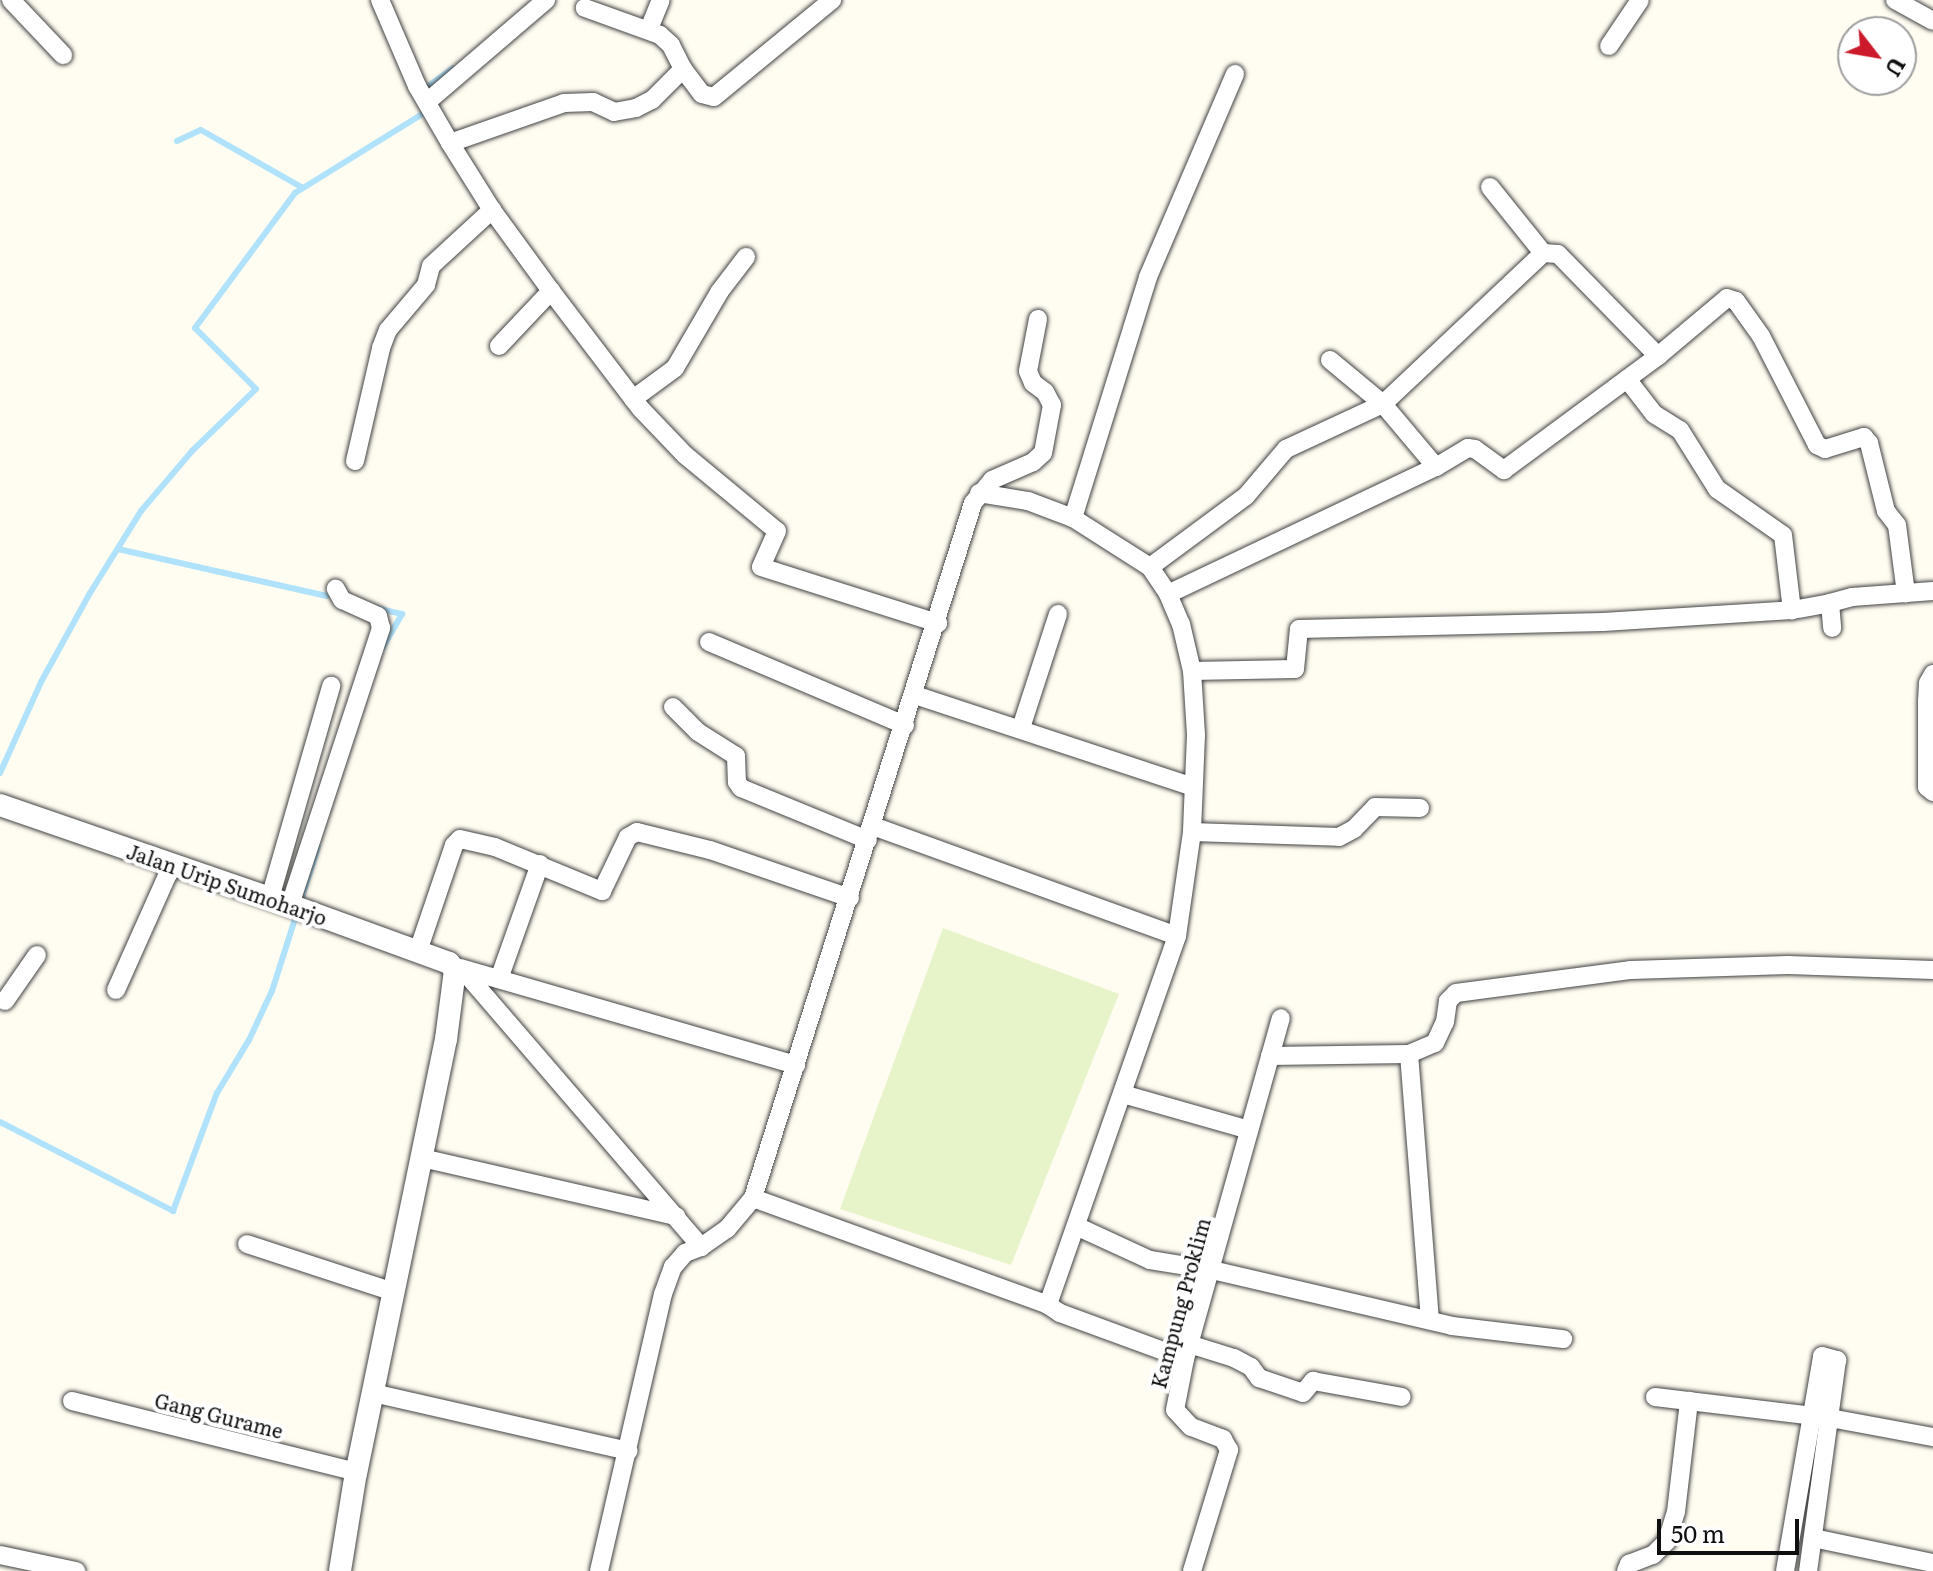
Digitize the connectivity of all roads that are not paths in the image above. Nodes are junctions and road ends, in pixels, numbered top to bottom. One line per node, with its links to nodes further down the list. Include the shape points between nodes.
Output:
1 (11, 0): 12 (street)
2 (380, 0): 15 (street)
3 (546, 0): 15 (street)
4 (661, 0): 10 (street)
5 (832, 0): 13 (street, via 714,97 702,94)
6 (1640, 0): 11 (street)
7 (1895, 0): 9 (street)
8 (585, 8): 10 (street)
9 (1933, 21)
10 (649, 29): 13 (street, via 671,45)
11 (1609, 46)
12 (63, 55)
13 (683, 69): 16 (street, via 652,100 636,108 614,112 593,102 564,103)
14 (1235, 74): 32 (street, via 1148,277)
15 (423, 96): 16 (street)
16 (450, 143): 18 (street)
17 (1490, 187): 19 (street)
18 (492, 210): 21 (street); 29 (street, via 431,266 426,285 388,330)
19 (1543, 253): 24 (street, via 1558,254); 28 (street)
20 (746, 257): 27 (street, via 675,368)
21 (551, 291): 23 (street); 27 (street)
22 (1038, 319): 31 (street, via 1028,371 1052,405 1043,453 992,480)
23 (499, 346)
24 (1658, 356): 26 (street); 36 (street, via 1720,302 1736,301 1761,336 1817,445 1825,449 1864,437 1869,443 1886,511 1897,525)
25 (1330, 360): 28 (street)
26 (1627, 379): 30 (street, via 1504,470 1470,448); 39 (street, via 1654,414 1680,430 1717,489 1783,535)
27 (633, 399): 41 (street, via 685,455 775,529 761,564 764,569)
28 (1383, 404): 30 (street); 33 (street, via 1286,449 1246,496)
29 (355, 461)
30 (1436, 467): 37 (street)
31 (979, 493): 32 (street, via 1028,501); 41 (street)
32 (1073, 518): 33 (street)
33 (1150, 567): 37 (street)
34 (336, 589): 60 (street, via 342,600 378,616 381,628)
35 (1933, 591): 36 (street)
36 (1906, 593): 38 (street)
37 (1168, 594): 44 (street)
38 (1830, 603): 39 (street); 42 (street)
39 (1792, 610): 44 (street, via 1603,622 1299,629 1291,671)
40 (1058, 614): 50 (street)
41 (938, 623): 47 (street)
42 (1832, 628)
43 (709, 642): 49 (street)
44 (1192, 671): 51 (street)
45 (1933, 674): 52 (street, via 1927,701 1927,787)
46 (331, 686): 60 (street)
47 (915, 695): 49 (street); 50 (street)
48 (673, 707): 56 (street, via 698,732 736,756 741,788)
49 (905, 725): 56 (street)
50 (1021, 728): 51 (street)
51 (1193, 787): 55 (street)
52 (1933, 792)
53 (2, 806): 58 (street, Jalan Urip Sumoharjo)
54 (1420, 808): 55 (street, via 1375,807 1339,837)
55 (1192, 832): 61 (street)
56 (870, 833): 59 (street); 61 (street)
57 (540, 864): 59 (street, via 604,891 628,837 637,832 710,850); 62 (street, via 483,843 457,841); 66 (street)
58 (172, 865): 60 (street, Jalan Urip Sumoharjo); 67 (street)
59 (850, 898): 72 (street)
60 (291, 906): 62 (street, Jalan Urip Sumoharjo)
61 (1177, 936): 73 (street)
62 (418, 951): 64 (street, Jalan Urip Sumoharjo)
63 (37, 955): 68 (street)
64 (458, 968): 66 (street); 75 (street); 77 (street)
65 (1933, 970): 70 (street, via 1788,965 1631,970 1456,993 1448,1001 1435,1043)
66 (499, 979): 72 (street)
67 (116, 990)
68 (2, 1004)
69 (1281, 1018): 71 (street, Kampung Proklim)
70 (1409, 1054): 71 (street); 84 (street)
71 (1270, 1056): 74 (street, Kampung Proklim)
72 (796, 1065): 76 (street)
73 (1123, 1094): 74 (street); 78 (street)
74 (1249, 1130): 81 (street, Kampung Proklim)
75 (422, 1158): 77 (street); 82 (street)
76 (753, 1198): 80 (street, via 727,1229); 83 (street)
77 (676, 1216): 80 (street)
78 (1076, 1226): 81 (street, via 1150,1260); 83 (street)
79 (247, 1244): 82 (street)
80 (701, 1247): 94 (street, via 685,1253 673,1267 663,1294)
81 (1212, 1270): 84 (street); 86 (street, Kampung Proklim)
82 (394, 1292): 87 (street)
83 (1048, 1305): 86 (street)
84 (1430, 1319): 85 (street)
85 (1563, 1339)
86 (1187, 1351): 88 (street, via 1234,1358 1259,1378 1303,1393 1313,1381); 102 (street, Kampung Proklim, via 1175,1410 1191,1427 1223,1439 1229,1450)
87 (373, 1393): 94 (street); 95 (street)
88 (1402, 1397)
89 (1655, 1397): 91 (street)
90 (72, 1401): 95 (street, Gang Gurame)
91 (1689, 1401): 92 (street); 103 (street, via 1676,1512 1667,1541)
92 (1820, 1417): 93 (street); 96 (street); 104 (street)
93 (1933, 1437)
94 (628, 1451): 101 (street)
95 (356, 1472): 100 (street)
96 (1813, 1538): 98 (street); 105 (street)
97 (0, 1555): 99 (street)
98 (1933, 1563)
99 (76, 1571)
100 (340, 1571)
101 (599, 1571)
102 (1192, 1571)
103 (1626, 1571)
104 (1785, 1571)
105 (1808, 1571)

